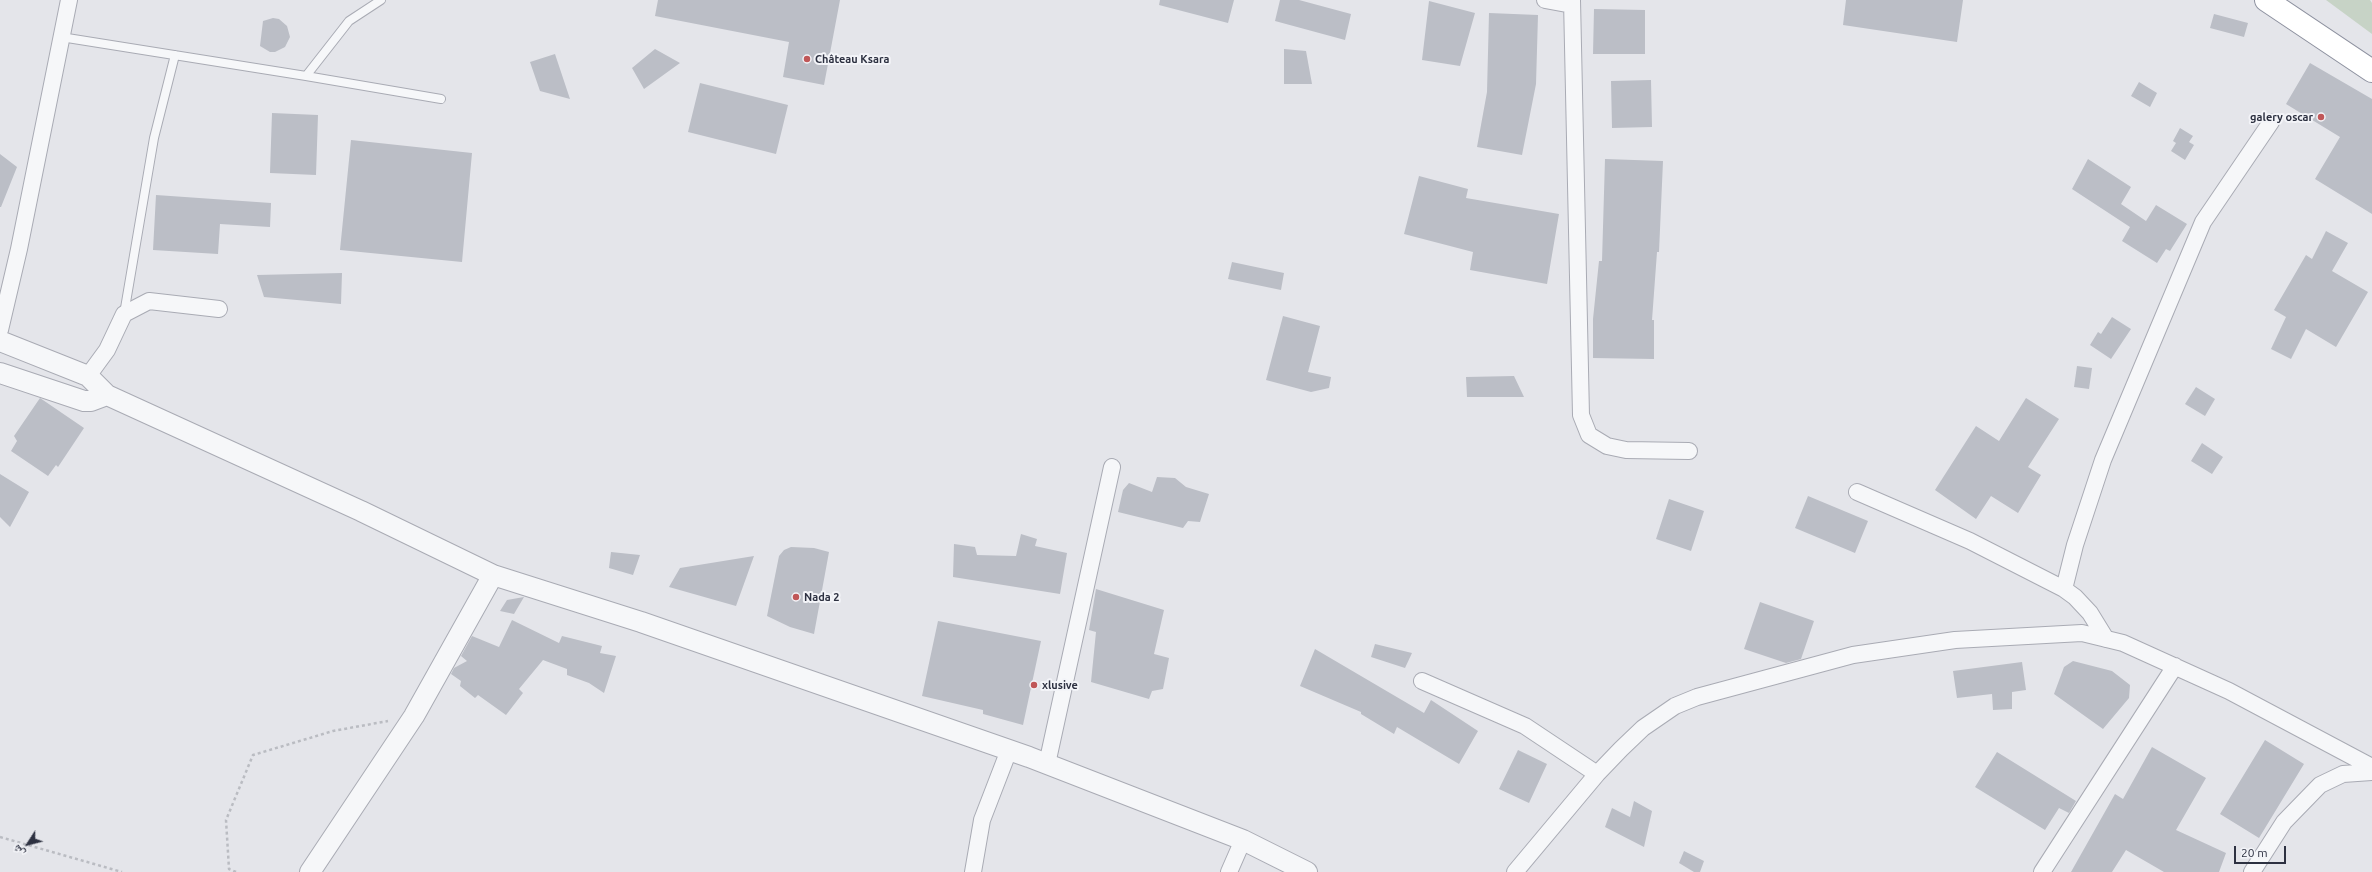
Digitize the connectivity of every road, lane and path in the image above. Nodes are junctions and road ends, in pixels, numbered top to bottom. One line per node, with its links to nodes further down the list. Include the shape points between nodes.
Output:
1 (68, 0): 6 (street)
2 (381, 0): 9 (lane, via 349,21)
3 (1545, 0): 5 (street)
4 (2266, 0): 8 (highway)
5 (1572, 3): 19 (street, via 1581,415 1589,435 1607,446 1626,450)
6 (61, 37): 7 (lane); 14 (street, via 19,249)
7 (175, 55): 9 (lane); 13 (lane, via 154,138)
8 (2372, 71)
9 (306, 76): 10 (lane)
10 (442, 99)
11 (2270, 122): 23 (street, via 2203,222 2103,460 2075,545)
12 (219, 309): 13 (street, via 149,301)
13 (124, 314): 17 (street, via 107,350)
14 (0, 330)
15 (0, 341): 17 (street)
16 (0, 373): 18 (street, via 84,401)
17 (88, 376): 18 (street)
18 (107, 395): 22 (street, via 361,510)
19 (1688, 451)
20 (1112, 467): 29 (street)
21 (1857, 492): 23 (street, via 1970,541)
22 (493, 575): 27 (street); 28 (street, via 641,622)
23 (2064, 589): 24 (street, via 2075,596 2090,613)
24 (2106, 639): 25 (street, via 2123,643); 32 (street, via 2082,633 1955,640 1853,655 1697,697 1675,706 1643,728)
25 (2175, 666): 30 (street, via 2229,691); 42 (street)
26 (1422, 681): 32 (street, via 1525,726)
27 (414, 716): 36 (path, via 333,731 253,755 226,820 229,869); 37 (street)
28 (1010, 750): 29 (street); 38 (street, via 982,820)
29 (1047, 764): 34 (street)
30 (2372, 767)
31 (2372, 772): 43 (street, via 2343,774 2320,785 2284,822)
32 (1597, 774): 41 (street)
33 (0, 837): 35 (path)
34 (1243, 840): 39 (street); 40 (street)
35 (122, 872)
36 (236, 872)
37 (310, 872)
38 (973, 872)
39 (1229, 872)
40 (1308, 872)
41 (1515, 872)
42 (2042, 872)
43 (2252, 872)

